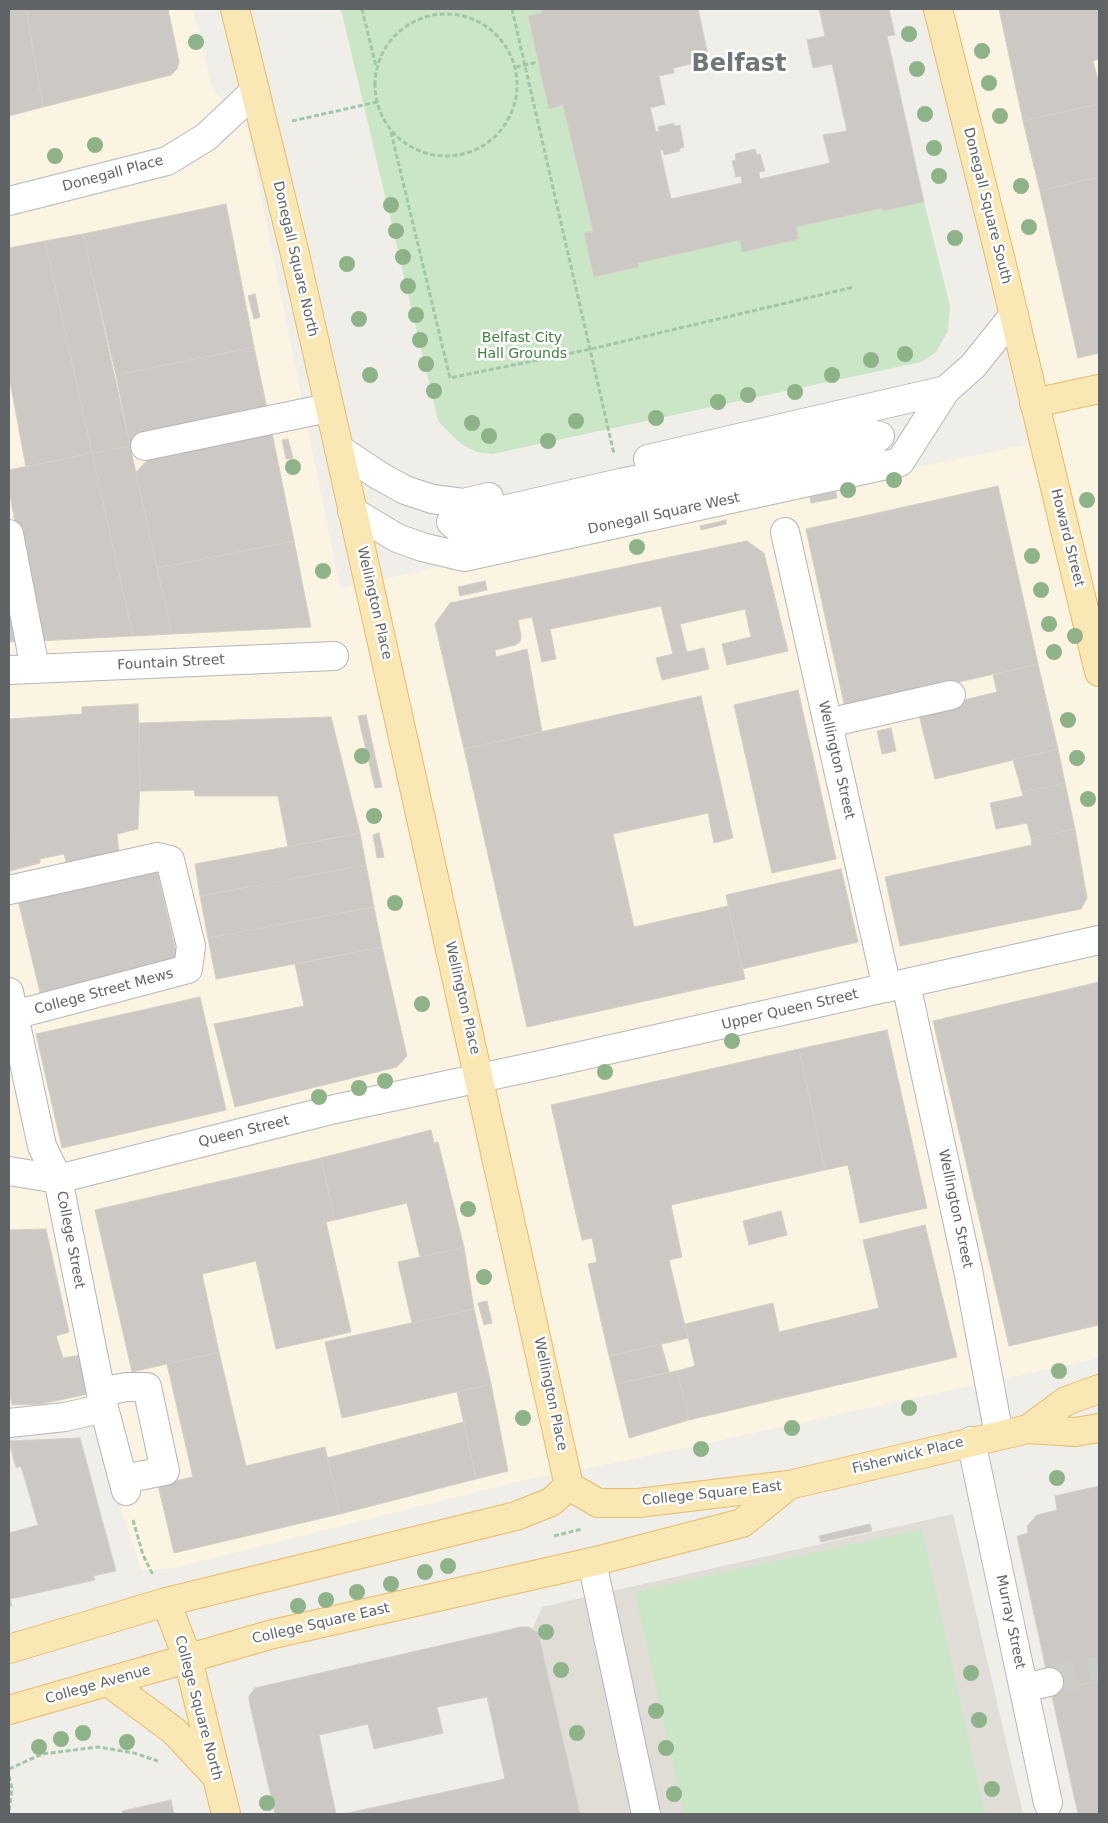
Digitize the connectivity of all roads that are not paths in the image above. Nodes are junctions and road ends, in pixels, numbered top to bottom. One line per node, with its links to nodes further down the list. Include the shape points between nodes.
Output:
1 (235, 9): 3 (main road, Donegall Square North)
2 (938, 9): 5 (main road, Donegall Square South)
3 (255, 91): 4 (street, Donegall Place, via 206,137 167,161); 9 (main road, Donegall Square North)
4 (9, 201)
5 (1014, 315): 7 (street, Donegall Square West, via 973,366); 8 (main road, Donegall Square South)
6 (1099, 389): 8 (main road)
7 (946, 390): 12 (street, Donegall Square West, via 463,503 432,499 405,490); 13 (street, Donegall Square West, via 900,462 464,557 397,538)
8 (1034, 403): 19 (main road, Howard Street)
9 (328, 408): 11 (street); 12 (main road, Donegall Square North)
10 (880, 436): 10 (street, via 867,433 620,483 451,522 465,535 775,469 868,446)
11 (145, 446)
12 (339, 449): 13 (main road, Donegall Square North)
13 (352, 511): 26 (main road, Wellington Place)
14 (785, 532): 21 (street, Wellington Street)
15 (9, 534): 17 (street)
16 (334, 656): 17 (street, Fountain Street)
17 (35, 669): 18 (street, Fountain Street)
18 (9, 670)
19 (1099, 672)
20 (951, 695): 21 (street)
21 (828, 723): 24 (street, Wellington Street)
22 (9, 890): 25 (street, College Street Mews, via 158,857 170,860 192,946 188,969)
23 (1099, 940): 24 (street, Upper Queen Street)
24 (897, 986): 26 (street, Upper Queen Street); 34 (street, Wellington Street, via 968,1270)
25 (11, 1004): 28 (street, College Street, via 42,1146)
26 (477, 1079): 28 (street, Queen Street, via 336,1109); 37 (main road, Wellington Place)
27 (9, 1171): 28 (street, Queen Street)
28 (58, 1179): 30 (street, College Street)
29 (1099, 1389): 33 (main road, Fisherwick Place, via 1066,1400)
30 (103, 1400): 30 (street, College Street, via 126,1387 147,1387 165,1471 124,1485); 31 (street, via 65,1417)
31 (9, 1423)
32 (1099, 1428): 33 (main road, Fisherwick Place, via 1075,1432)
33 (1028, 1429): 34 (main road, Fisherwick Place)
34 (999, 1435): 35 (main road, Fisherwick Place)
35 (971, 1441): 36 (main road, Fisherwick Place); 45 (street, Murray Street, via 1036,1685)
36 (789, 1485): 37 (main road, College Square East, via 638,1503 598,1504); 38 (main road, College Square East, via 742,1523)
37 (569, 1486): 39 (main road, via 550,1502 516,1516)
38 (592, 1562): 41 (main road, College Square East, via 295,1628); 47 (street)
39 (173, 1601): 40 (main road); 41 (main road, College Square North)
40 (9, 1649)
41 (188, 1659): 42 (main road, College Avenue); 44 (main road, College Square North)
42 (108, 1682): 43 (main road, College Avenue); 44 (main road, via 174,1731)
43 (9, 1710)
44 (218, 1779): 46 (main road, College Square North)
45 (1048, 1803)
46 (226, 1814)
47 (646, 1814)

